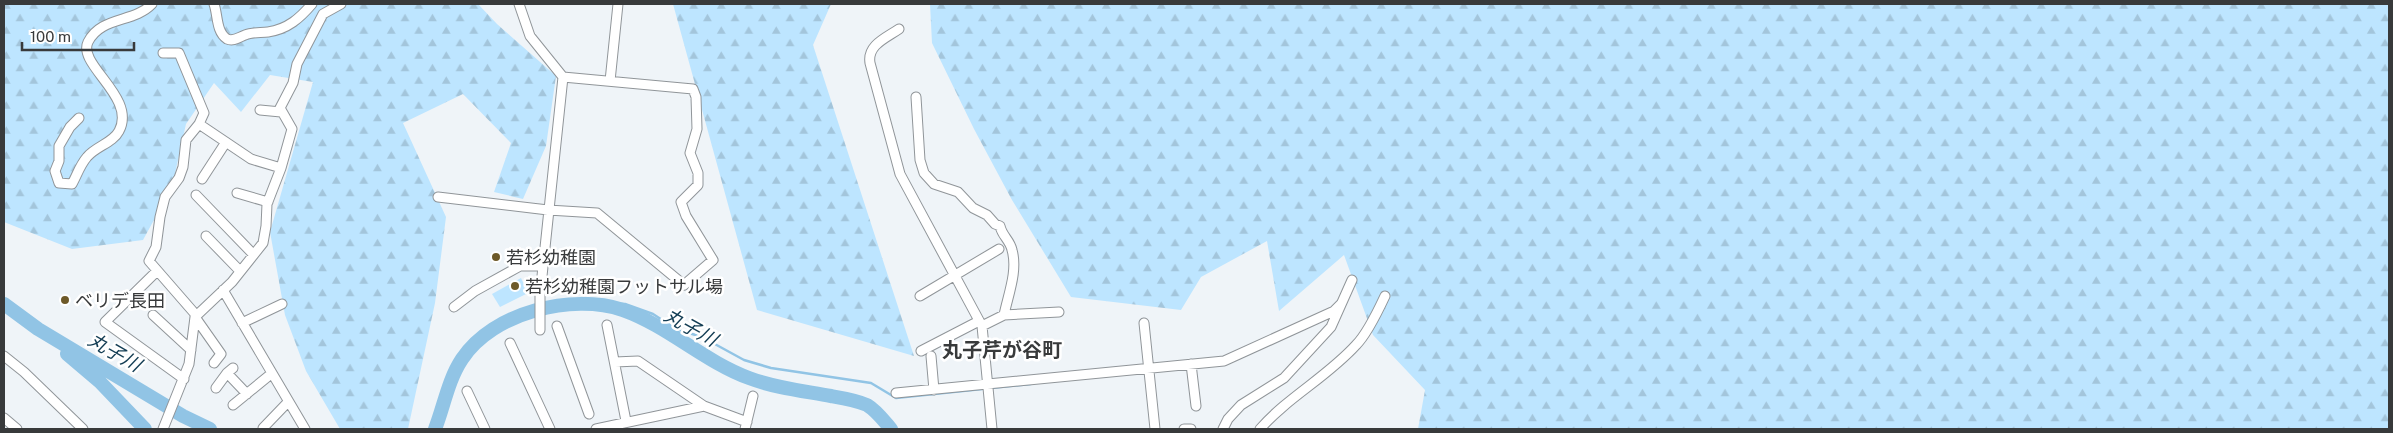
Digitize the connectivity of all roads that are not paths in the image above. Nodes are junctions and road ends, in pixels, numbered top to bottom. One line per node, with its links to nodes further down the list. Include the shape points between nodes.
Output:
1 (152, 4): 14 (street, via 132,17 103,26 88,42 90,59 110,86 123,116 119,130 112,139 86,157 72,184 58,183 55,171 59,146)
2 (214, 4): 3 (street, via 219,28 233,40 287,26 300,18)
3 (312, 4)
4 (341, 4): 13 (street, via 330,9 320,21 297,64)
5 (520, 4): 9 (street, via 530,36)
6 (618, 4): 10 (street)
7 (899, 29): 30 (street, via 872,48 870,63 900,174)
8 (163, 54): 15 (street, via 179,53 204,113)
9 (563, 77): 10 (street); 23 (street)
10 (610, 81): 23 (street, via 688,88 695,92 697,129 690,152 698,184 681,202 713,260 684,285 597,214)
11 (916, 97): 40 (street, via 920,160 924,173 934,184 958,192 973,208 988,215 1000,226 1004,238 1010,243 1014,267)
12 (260, 110): 13 (street)
13 (281, 112): 17 (street, via 292,129)
14 (79, 118)
15 (198, 124): 16 (street); 28 (street, via 186,140 183,167 162,207 156,247 149,261)
16 (226, 142): 17 (street, via 252,159); 18 (street)
17 (281, 168): 22 (street)
18 (202, 179)
19 (237, 194): 22 (street)
20 (196, 195): 26 (street)
21 (438, 197): 23 (street)
22 (268, 202): 26 (street, via 262,243)
23 (548, 210): 27 (street)
24 (206, 236): 29 (street)
25 (1000, 249): 30 (street)
26 (253, 254): 29 (street)
27 (543, 266): 37 (street, via 520,266); 47 (street)
28 (157, 271): 41 (street); 58 (street, via 105,322)
29 (240, 271): 32 (street)
30 (956, 275): 33 (street); 44 (street)
31 (1352, 280): 36 (street)
32 (223, 290): 41 (street); 42 (street)
33 (920, 296)
34 (1386, 296): 85 (street, via 1357,344)
35 (282, 304): 42 (street)
36 (1341, 304): 55 (street, via 1334,311 1224,361); 84 (street, via 1331,327 1284,378 1241,405)
37 (454, 307)
38 (1059, 312): 40 (street)
39 (153, 315): 49 (street)
40 (1004, 315): 44 (street)
41 (195, 316): 49 (street); 54 (street, via 221,354)
42 (242, 323): 57 (street)
43 (1144, 323): 56 (street)
44 (981, 324): 50 (street); 59 (street)
45 (607, 325): 53 (street)
46 (557, 326): 70 (street)
47 (540, 328)
48 (510, 343): 80 (street)
49 (192, 350): 58 (street)
50 (921, 352)
51 (4, 356): 77 (street)
52 (931, 356): 61 (street)
53 (615, 362): 68 (street, via 638,360); 72 (street)
54 (214, 363)
55 (1191, 364): 56 (street); 69 (street)
56 (1149, 369): 59 (street); 83 (street)
57 (271, 374): 64 (street); 66 (street)
58 (184, 379): 74 (street)
59 (987, 385): 61 (street); 82 (street)
60 (216, 388): 64 (street, via 230,370)
61 (934, 390): 63 (street)
62 (467, 391): 79 (street)
63 (896, 393)
64 (247, 394): 67 (street)
65 (753, 396): 73 (street)
66 (288, 402): 75 (street); 78 (street)
67 (233, 405)
68 (704, 406): 72 (street); 73 (street)
69 (1196, 406)
70 (589, 414)
71 (4, 419): 76 (street)
72 (626, 422): 81 (street)
73 (746, 425)
74 (164, 426)
75 (263, 428)
76 (17, 429)
77 (83, 429)
78 (305, 429)
79 (485, 429)
80 (550, 429)
81 (596, 429)
82 (992, 429)
83 (1155, 429)
84 (1223, 429)
85 (1260, 429)

